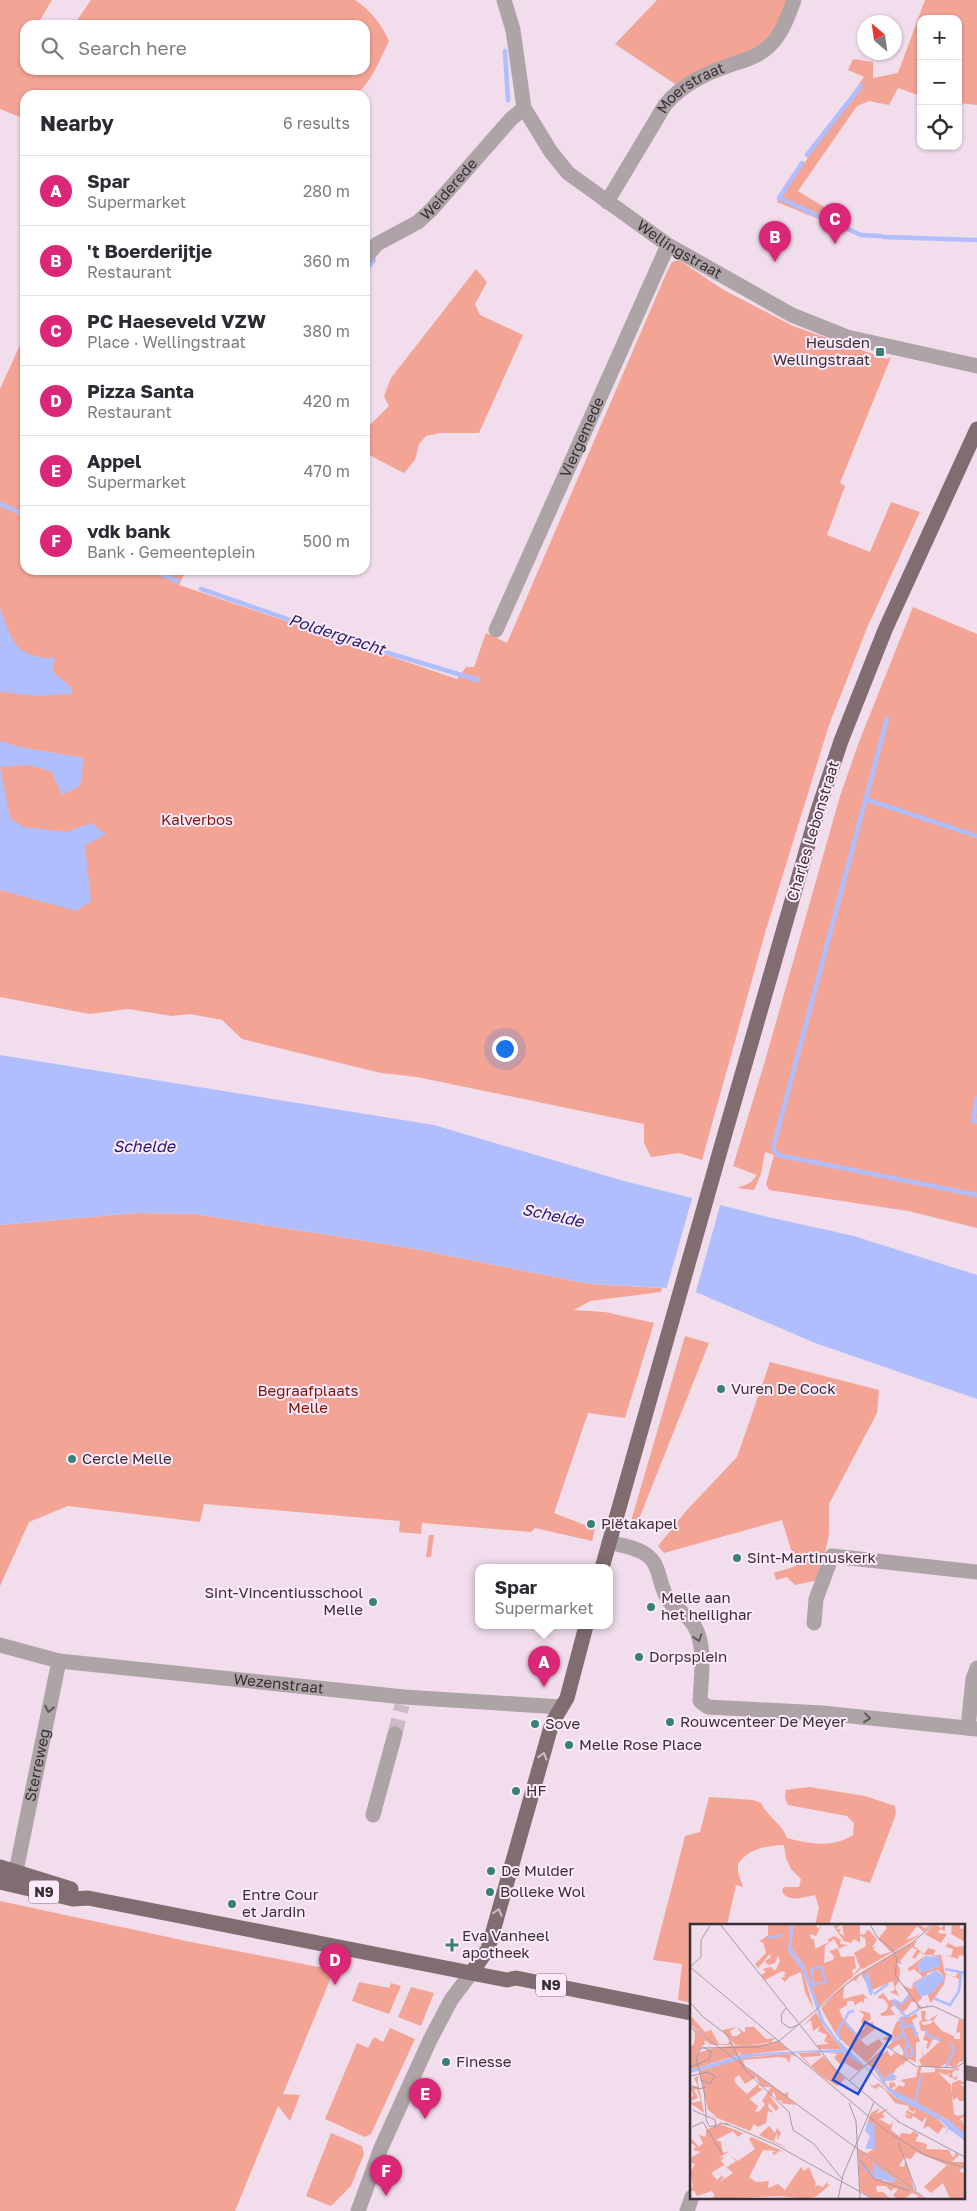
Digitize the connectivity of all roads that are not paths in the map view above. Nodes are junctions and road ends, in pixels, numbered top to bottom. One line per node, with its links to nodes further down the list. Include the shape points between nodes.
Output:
1 (504, 0): 3 (street, Wellingstraat, via 513,30)
2 (794, 0): 4 (street, Moerstraat, via 777,36 767,48 748,59 695,79 676,92)
3 (524, 108): 4 (street, Wellingstraat, via 568,173); 6 (street, Weiderede, via 431,210 418,222 377,244)
4 (607, 202): 5 (street, Wellingstraat)
5 (668, 244): 7 (street, Wellingstraat, via 761,299 847,337); 9 (street, Viergemede)
6 (370, 252)
7 (977, 366)
8 (977, 429): 10 (main road, Charles Lebonstraat, via 885,630 818,810)
9 (496, 630)
10 (609, 1542): 11 (main road); 19 (street, one-way to 19, via 651,1556 670,1602 691,1620 701,1640 700,1701 708,1707 822,1713)
11 (603, 1564)
12 (977, 1572): 13 (street, via 832,1556 816,1599)
13 (814, 1623)
14 (585, 1629): 18 (main road, via 567,1698)
15 (0, 1645): 16 (street, Wezenstraat)
16 (59, 1661): 18 (street, Wezenstraat, via 403,1701); 23 (street, Sterreweg, one-way to 23)
17 (977, 1668): 19 (street, via 973,1679)
18 (561, 1707): 26 (main road, one-way to 18, via 488,1949 552,1723)
19 (972, 1729)
20 (394, 1734): 21 (street)
21 (373, 1815)
22 (0, 1867): 23 (main road, N9)
23 (16, 1871): 25 (main road, N9, via 75,1890)
24 (0, 1882): 25 (main road, N9, via 73,1898)
25 (88, 1898): 26 (main road, N9)
26 (472, 1972): 27 (main road, N9); 31 (street, via 451,2000 430,2040)
27 (690, 2013)
28 (964, 2072): 29 (main road)
29 (977, 2074)
30 (692, 2198): 32 (street)
31 (358, 2211)
32 (687, 2211)

